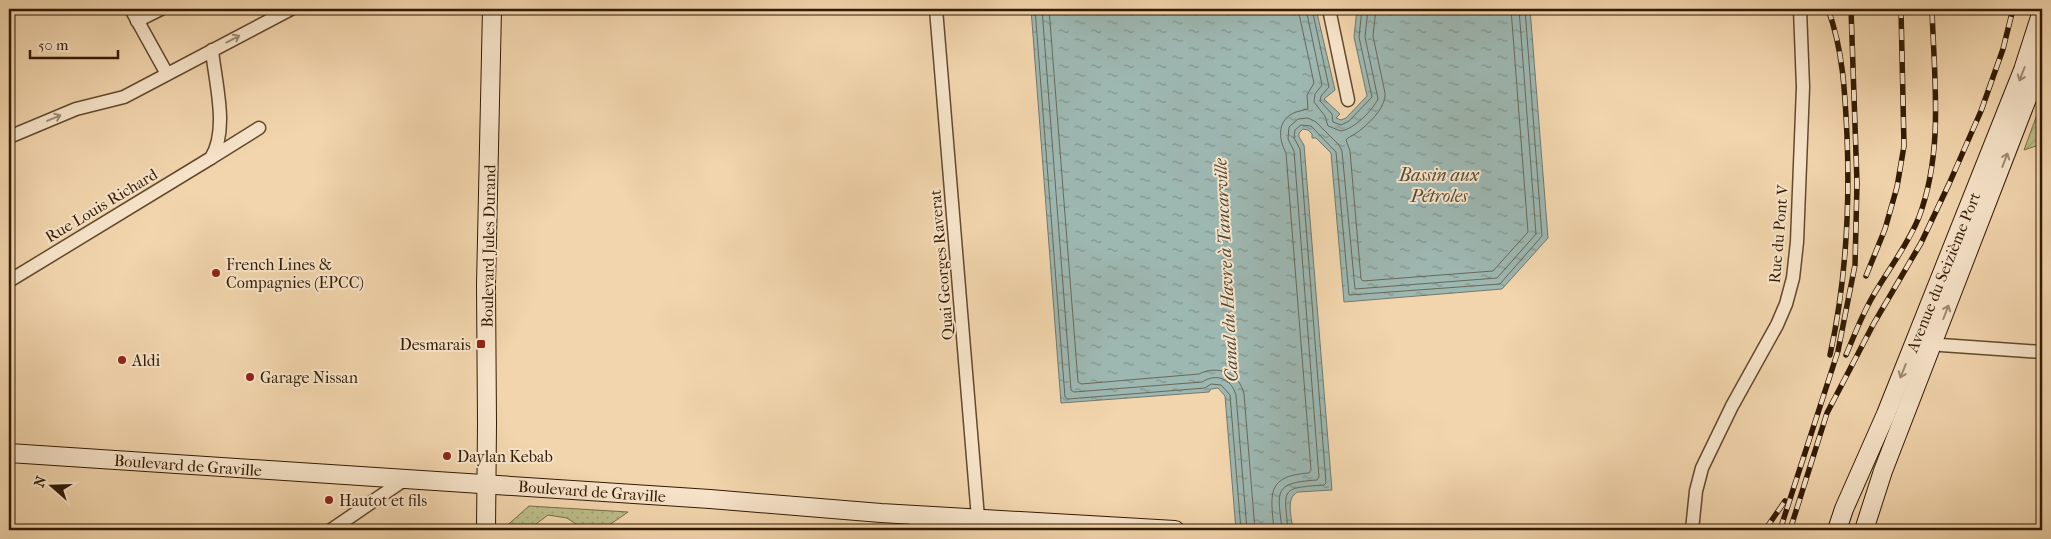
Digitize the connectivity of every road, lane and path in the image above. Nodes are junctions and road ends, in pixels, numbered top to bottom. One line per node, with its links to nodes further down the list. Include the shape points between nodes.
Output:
1 (131, 9): 9 (street)
2 (162, 9): 9 (street)
3 (290, 9): 10 (street, one-way to 3)
4 (492, 9): 23 (main road, Boulevard Jules Durand, via 486,285)
5 (936, 9): 25 (street, Quai Georges Raverat)
6 (1329, 9): 13 (street)
7 (1800, 9): 31 (street, Rue du Pont V, via 1803,87 1793,278 1777,325 1702,468)
8 (2042, 11): 20 (main road, Avenue du Seizième Port, one-way to 20, via 2023,70)
9 (137, 21): 12 (street)
10 (212, 50): 12 (street); 16 (street, via 220,138)
11 (2042, 60): 18 (main road, Avenue du Seizième Port, one-way to 11)
12 (167, 74): 15 (street, one-way to 12, via 76,109 124,97)
13 (1348, 100)
14 (259, 128): 16 (street, Rue Louis Richard)
15 (9, 138)
16 (211, 158): 17 (street, Rue Louis Richard)
17 (9, 280)
18 (1933, 343): 19 (street); 35 (main road, Avenue du Seizième Port, via 1883,471)
19 (2042, 352)
20 (1886, 414): 24 (main road, Avenue du Seizième Port); 34 (main road, via 1882,443)
21 (9, 453): 22 (main road, Boulevard de Graville)
22 (404, 480): 23 (main road, Boulevard de Graville); 28 (street)
23 (486, 484): 26 (main road, Boulevard de Graville); 29 (main road, Boulevard Jules Durand)
24 (1844, 509): 32 (main road); 33 (main road, Avenue du Seizième Port)
25 (978, 518): 27 (main road, Boulevard de Graville); 30 (main road, Boulevard de Graville)
26 (916, 523): 27 (main road, Boulevard de Graville)
27 (946, 523)
28 (331, 530)
29 (486, 530)
30 (1174, 530)
31 (1692, 530)
32 (1829, 530)
33 (1837, 530)
34 (1852, 530)
35 (1864, 530)

